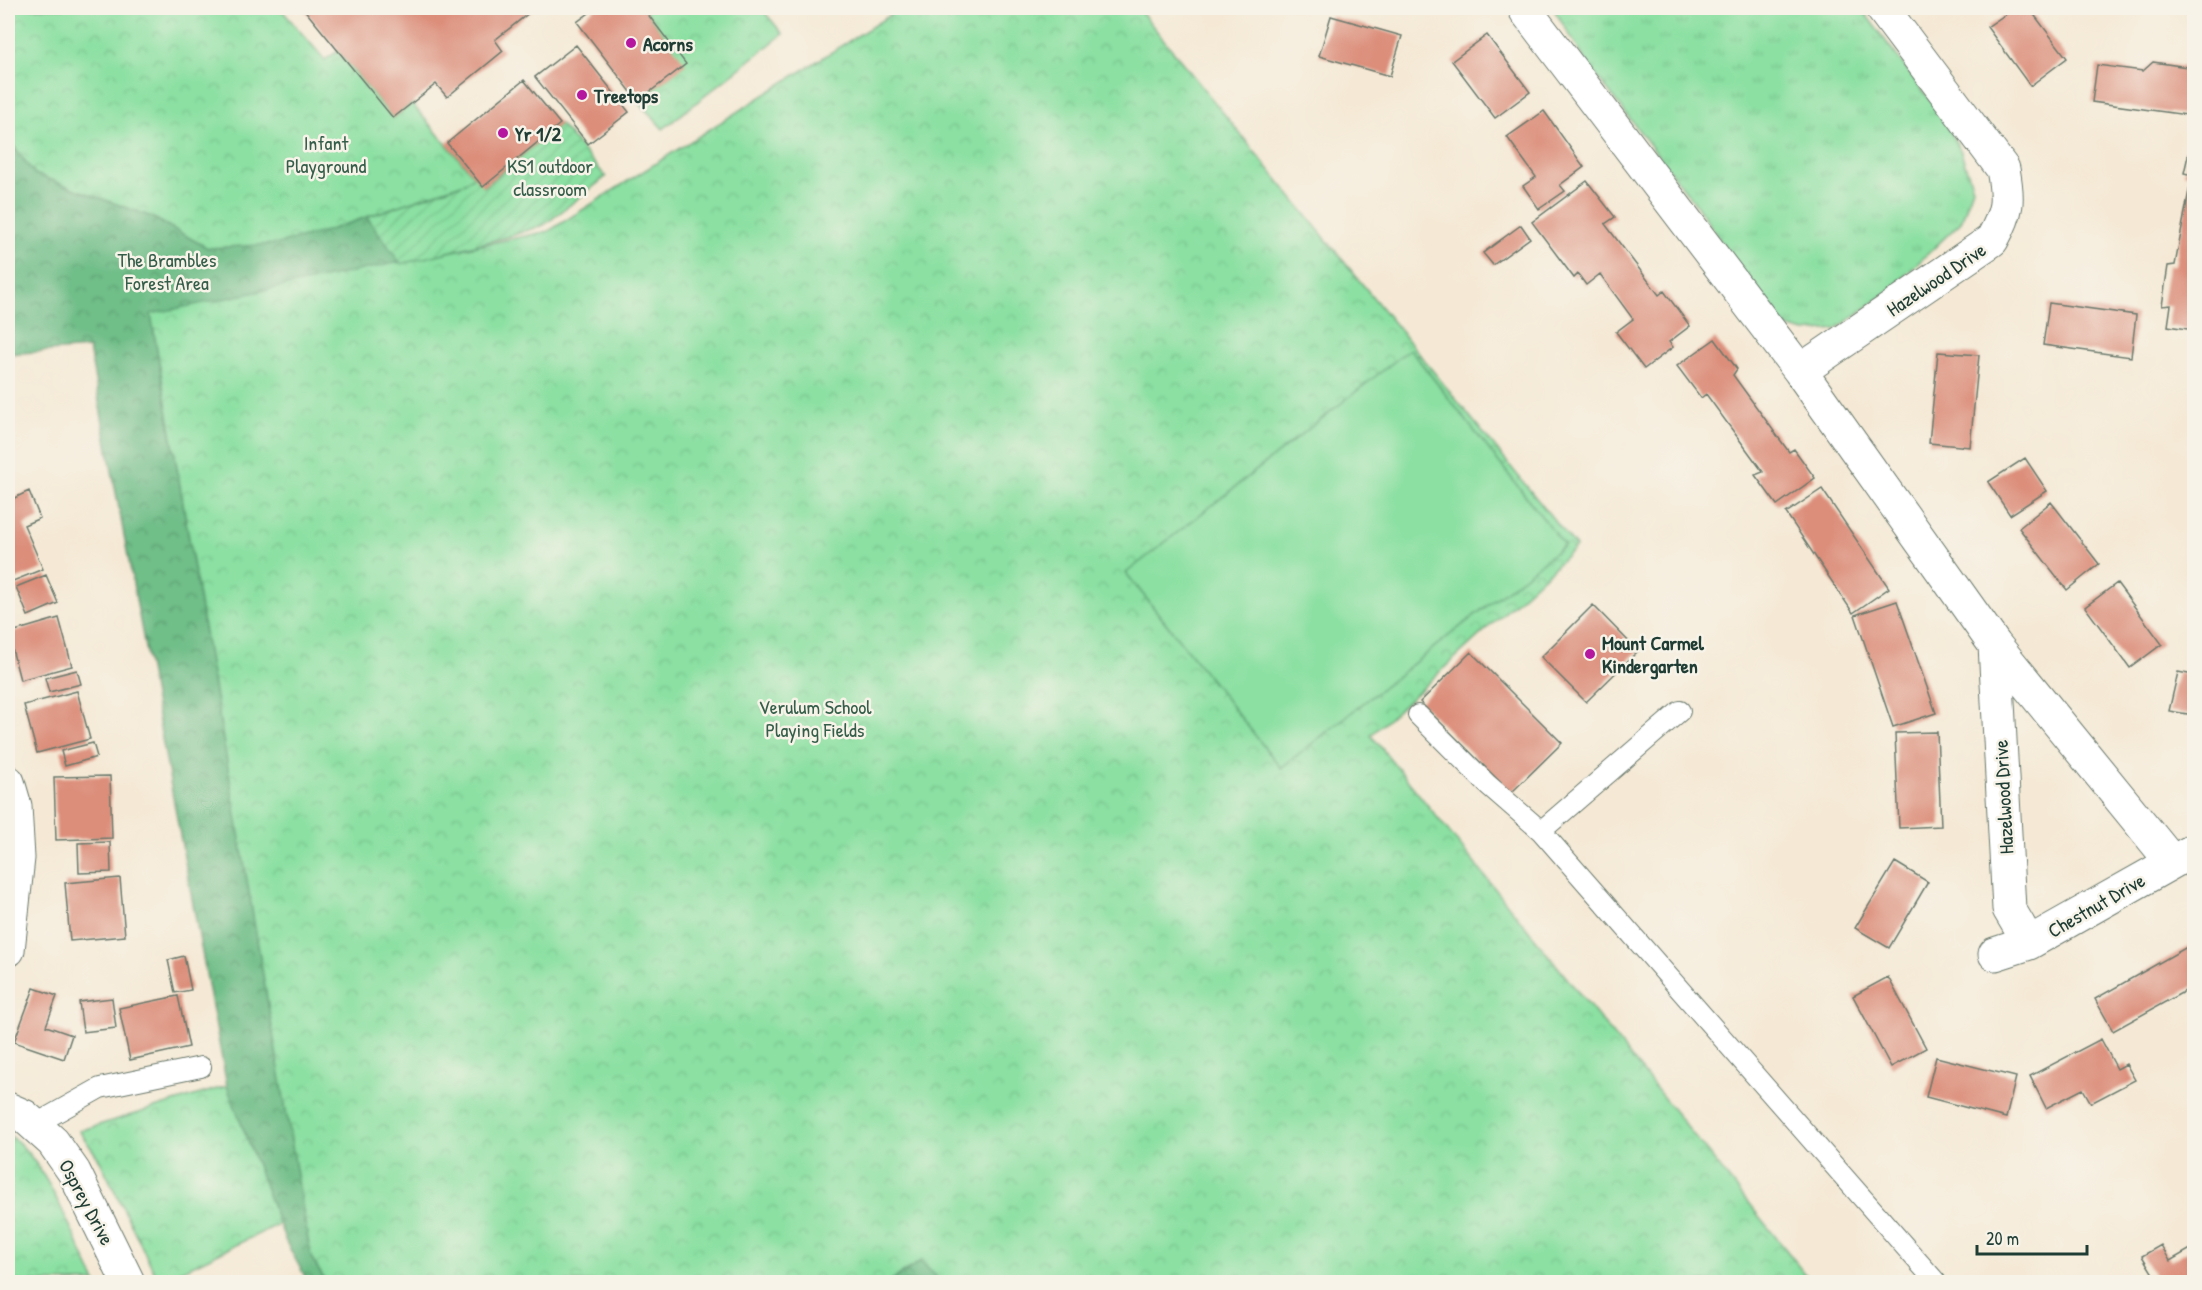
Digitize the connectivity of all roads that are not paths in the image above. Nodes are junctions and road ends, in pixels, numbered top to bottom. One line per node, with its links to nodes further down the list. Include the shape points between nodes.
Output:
1 (1526, 8): 3 (street)
2 (1882, 8): 3 (street, Hazelwood Drive, via 2003,169 2008,194 2004,217 1992,240)
3 (1800, 371): 4 (street)
4 (1995, 645): 9 (street); 10 (street, Hazelwood Drive, via 2009,909)
5 (1680, 711): 8 (lane)
6 (1418, 716): 8 (lane)
7 (8, 782): 11 (street, via 15,806 18,858)
8 (1541, 831): 16 (lane)
9 (2183, 856): 10 (street, Chestnut Drive)
10 (2030, 943): 12 (street, Chestnut Drive)
11 (8, 950)
12 (1995, 954)
13 (201, 1067): 14 (lane, via 100,1088)
14 (21, 1117): 15 (street, Osprey Drive, via 53,1142 74,1172)
15 (128, 1282)
16 (1936, 1282)

